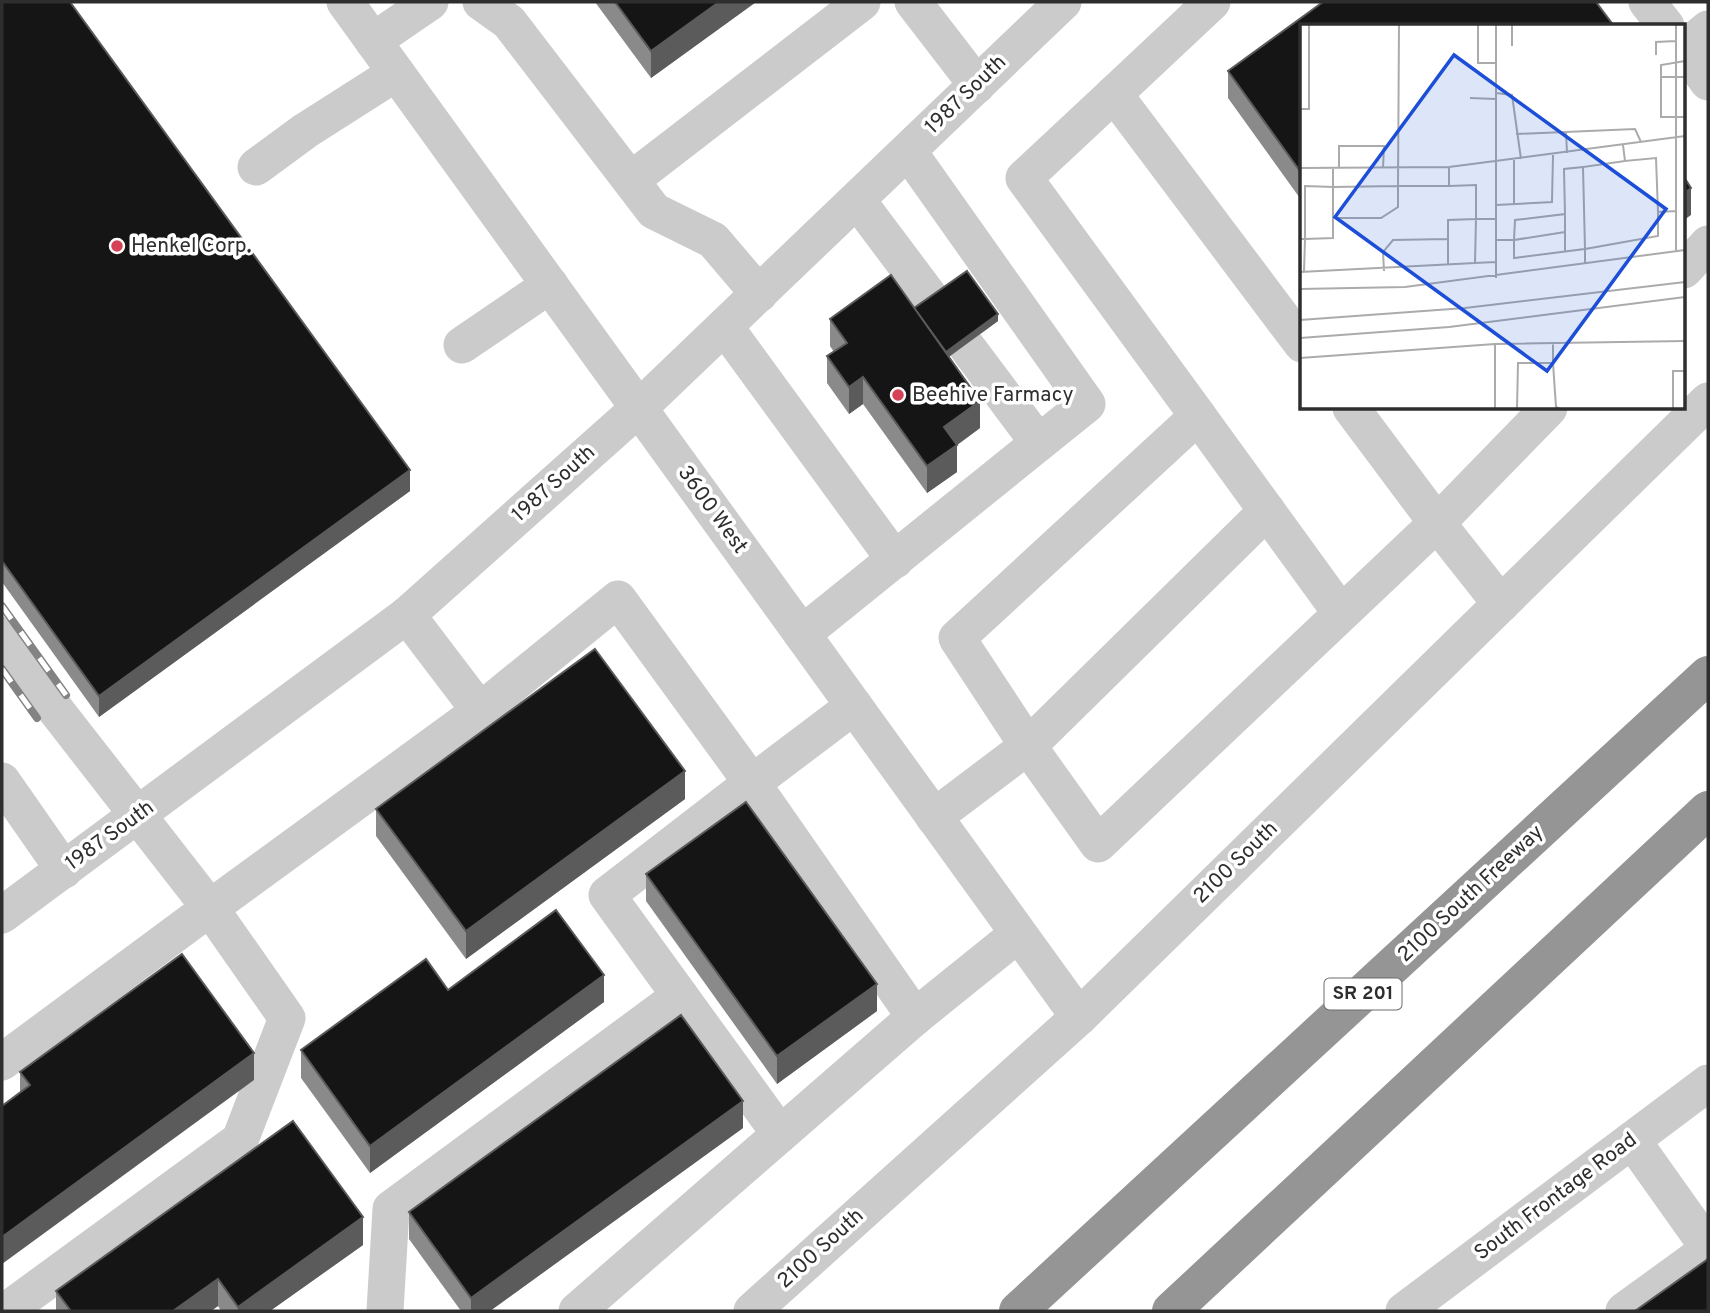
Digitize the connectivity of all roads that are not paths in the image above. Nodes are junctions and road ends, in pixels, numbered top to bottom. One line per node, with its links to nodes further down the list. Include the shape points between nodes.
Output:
1 (345, 2): 11 (street, 3600 West)
2 (430, 2): 11 (street)
3 (481, 2): 18 (street, via 509,22)
4 (862, 2): 18 (street)
5 (913, 2): 14 (street)
6 (1063, 2): 14 (street, 1987 South)
7 (1212, 2): 15 (street)
8 (1647, 2): 9 (street)
9 (1670, 24)
10 (1686, 39): 13 (street)
11 (373, 40): 12 (street, 3600 West)
12 (396, 73): 17 (street); 22 (street, 3600 West)
13 (1708, 82)
14 (977, 85): 16 (street, 1987 South)
15 (1114, 94): 26 (street); 33 (street, via 1024,178)
16 (908, 151): 19 (street, 1987 South); 34 (street, via 1087,404)
17 (256, 167)
18 (631, 180): 23 (street, via 654,211 713,240)
19 (857, 200): 23 (street, 1987 South); 24 (street)
20 (1708, 244): 21 (street)
21 (1686, 268)
22 (550, 285): 27 (street); 30 (street, 3600 West)
23 (759, 294): 25 (street, 1987 South)
24 (932, 300)
25 (724, 327): 30 (street, 1987 South); 37 (street)
26 (1300, 341)
27 (463, 345)
28 (967, 347): 34 (street)
29 (1708, 401): 38 (street, 2100 South)
30 (639, 408): 40 (street, 1987 South); 41 (street, 3600 West)
31 (1352, 410): 36 (street)
32 (1547, 410): 36 (street)
33 (1198, 416): 35 (street); 46 (street, via 957,638)
34 (1038, 442): 37 (street)
35 (1267, 511): 39 (street); 46 (street)
36 (1437, 523): 38 (street); 39 (street)
37 (895, 560): 41 (street)
38 (1501, 604): 58 (street, 2100 South)
39 (1341, 613): 46 (street, via 1098,844)
40 (407, 615): 45 (street); 50 (street, 1987 South)
41 (802, 634): 44 (street, 3600 West)
42 (2, 635): 50 (street)
43 (1708, 675): 68 (highway, 2100 South Freeway / SR 201)
44 (854, 706): 48 (street); 51 (street, 3600 West)
45 (480, 711): 48 (street, via 618,600); 53 (street)
46 (1028, 746): 51 (street)
47 (2, 781): 52 (street)
48 (752, 783): 56 (street, via 607,895); 57 (street)
49 (1708, 810): 69 (highway)
50 (138, 816): 52 (street, 1987 South); 53 (street)
51 (934, 817): 55 (street, 3600 West)
52 (64, 870): 54 (street, 1987 South)
53 (210, 908): 59 (street); 64 (street, via 287,1018 240,1140)
54 (2, 915)
55 (1018, 934): 57 (street); 58 (street, 3600 West)
56 (680, 996): 61 (street); 65 (street, via 391,1209)
57 (915, 1017): 61 (street)
58 (1079, 1017): 67 (street, 2100 South)
59 (2, 1062)
60 (1708, 1083): 62 (street, South Frontage Road)
61 (780, 1134): 66 (street)
62 (1632, 1140): 63 (street); 70 (street, South Frontage Road)
63 (1708, 1249): 71 (street)
64 (6, 1311)
65 (385, 1311)
66 (577, 1311)
67 (752, 1311)
68 (1018, 1311)
69 (1171, 1311)
70 (1404, 1311)
71 (1624, 1311)

